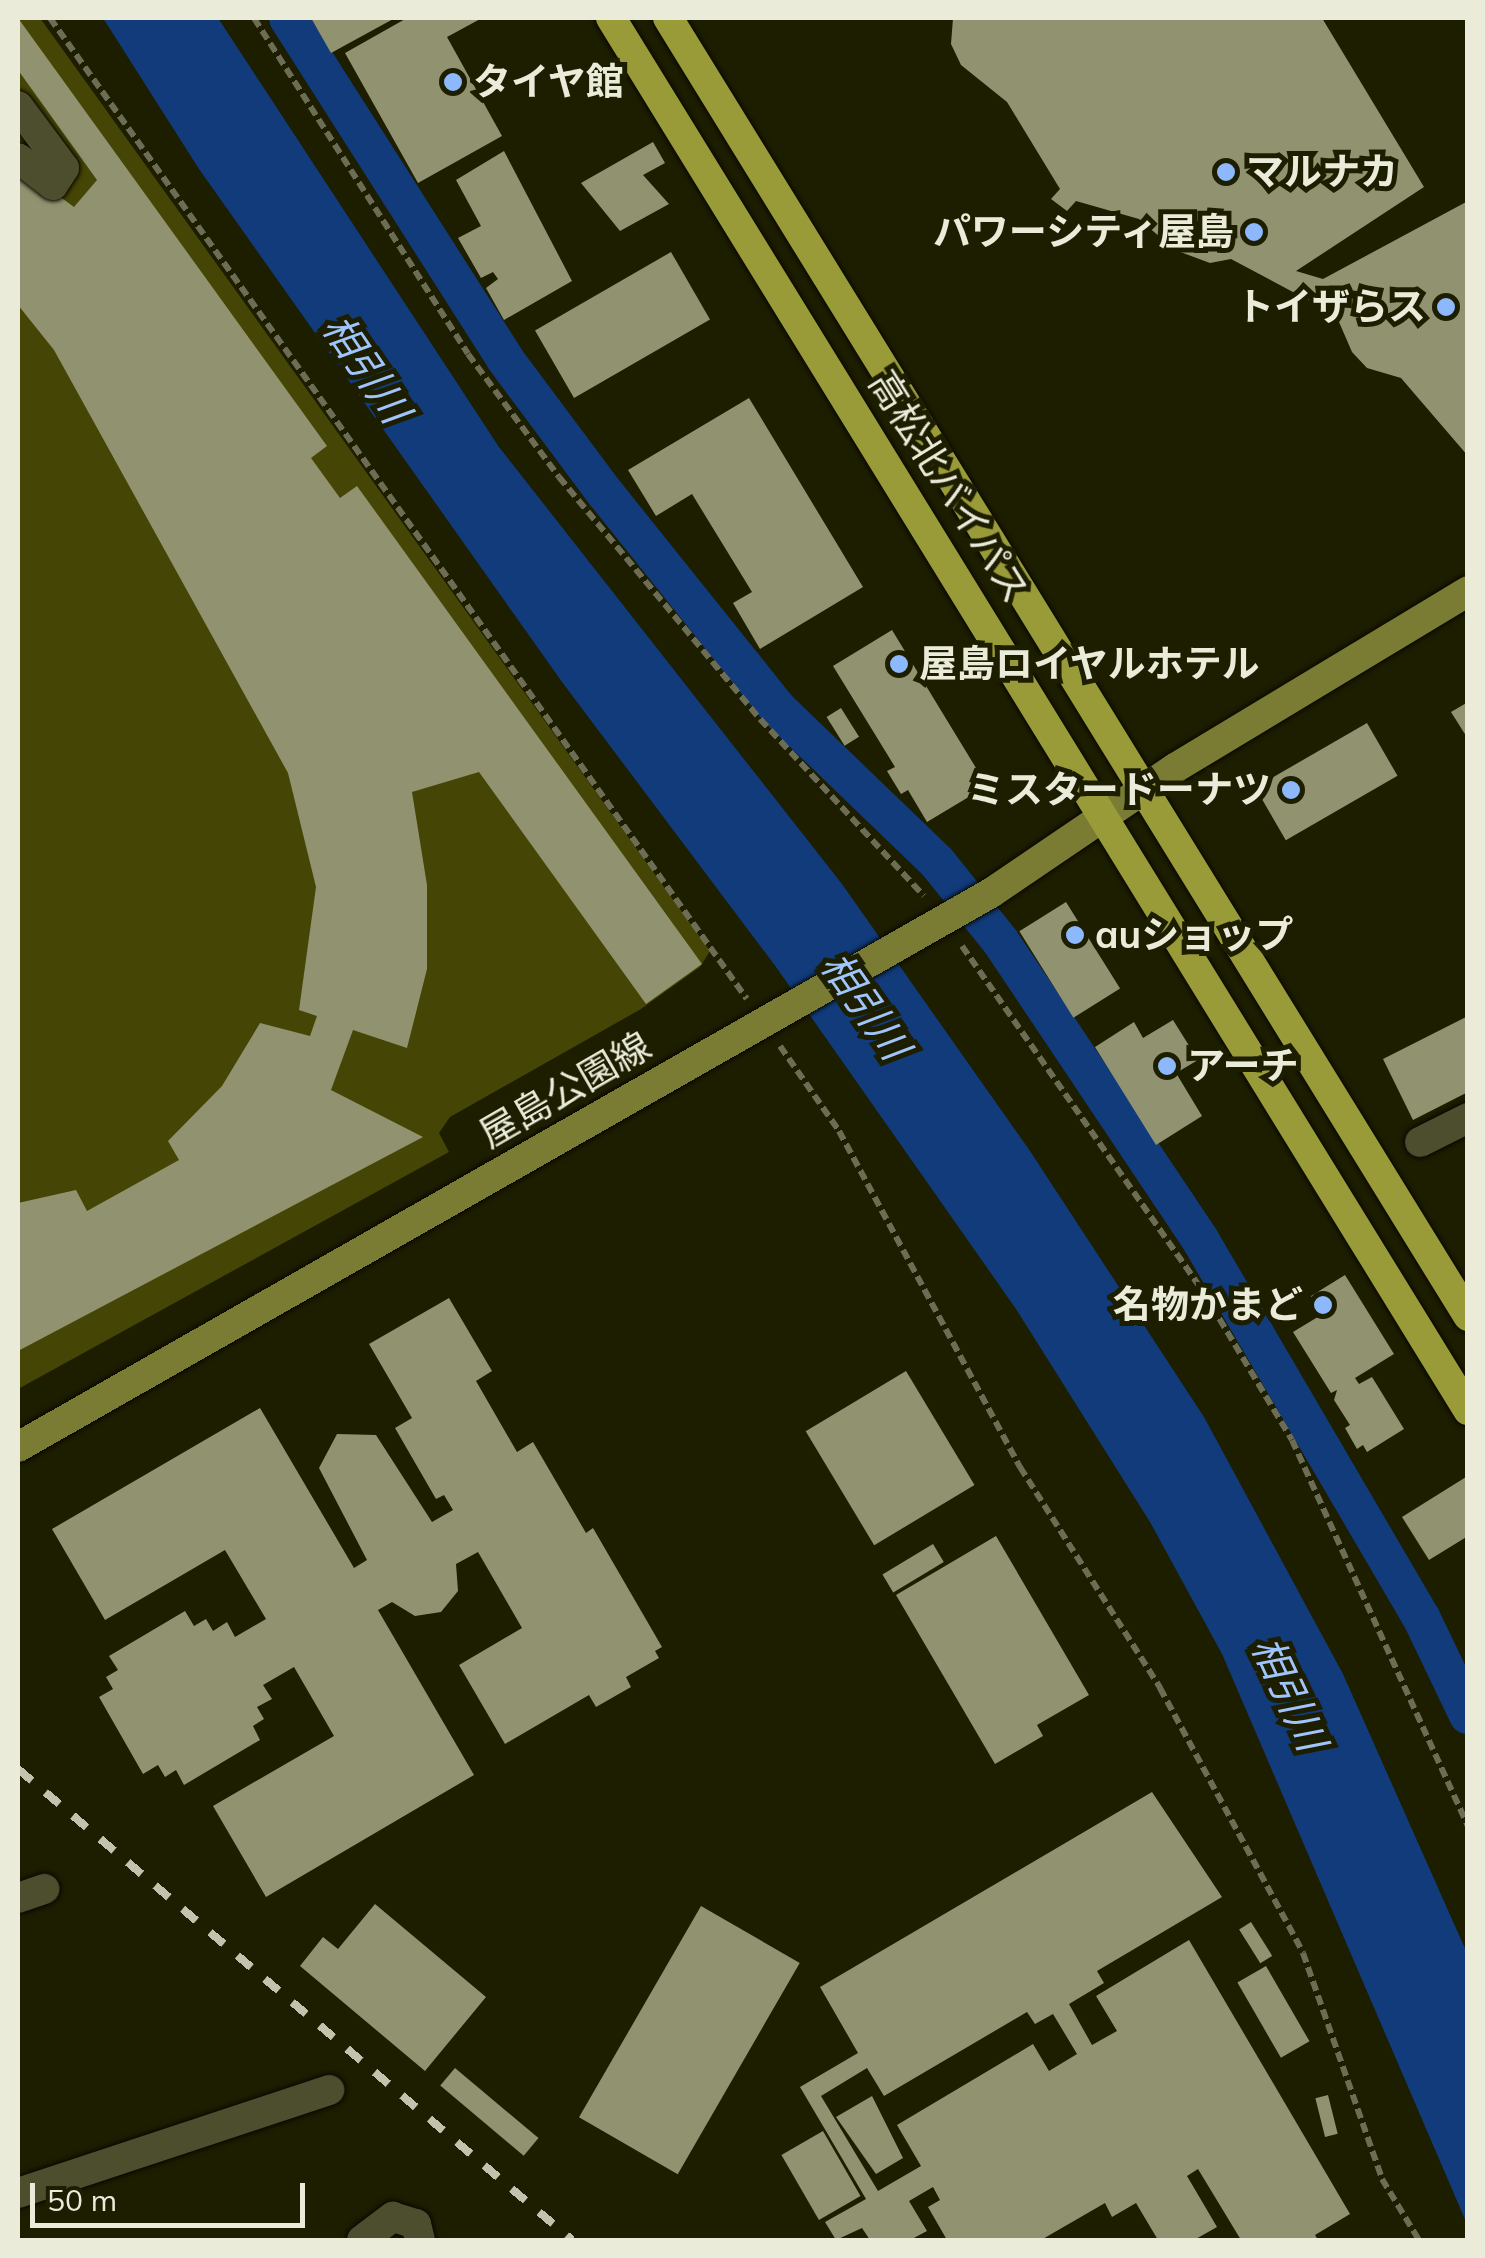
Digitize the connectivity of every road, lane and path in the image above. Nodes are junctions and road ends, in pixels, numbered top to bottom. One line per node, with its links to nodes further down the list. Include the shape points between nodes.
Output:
1 (50, 18): 11 (path)
2 (254, 18): 10 (path, via 468,354 559,477)
3 (611, 18): 9 (highway, 高松北バイパス)
4 (668, 18): 8 (highway, 高松北バイパス)
5 (18, 106): 6 (street, via 64,168 53,185)
6 (18, 158)
7 (1468, 591): 8 (main road, 屋島公園線, via 1175,768)
8 (1147, 793): 9 (main road, 屋島公園線); 14 (highway, 高松北バイパス)
9 (1105, 820): 10 (main road, 屋島公園線); 15 (highway, 高松北バイパス)
10 (937, 923): 11 (main road, 屋島公園線); 17 (path, via 1204,1292 1292,1440)
11 (770, 1017): 16 (main road, 屋島公園線); 22 (path, via 1020,1467 1160,1688 1303,1953 1382,2180)
12 (1468, 1118): 13 (street)
13 (1420, 1142)
14 (1468, 1316)
15 (1468, 1410)
16 (18, 1446)
17 (1468, 1826)
18 (329, 2090): 19 (street)
19 (18, 2193)
20 (362, 2240): 21 (street, via 392,2217 416,2224)
21 (420, 2240)
22 (1418, 2240)

